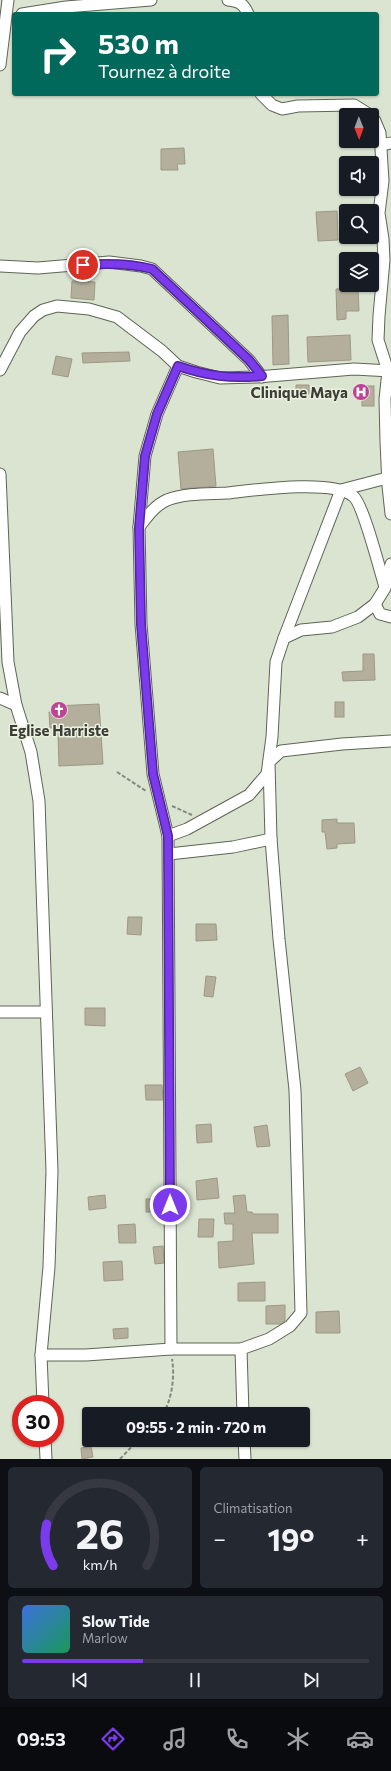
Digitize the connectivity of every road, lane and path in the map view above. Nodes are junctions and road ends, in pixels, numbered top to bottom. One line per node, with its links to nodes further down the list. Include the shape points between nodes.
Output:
1 (8, 0): 6 (street)
2 (151, 0): 4 (street)
3 (228, 0): 5 (street, via 235,0 244,5)
4 (35, 12)
5 (247, 12)
6 (7, 16): 7 (street)
7 (0, 65)
8 (263, 96): 9 (street, via 272,105 282,109 298,106 354,105)
9 (359, 108)
10 (379, 131): 11 (street)
11 (386, 144): 15 (street, via 379,213 384,260 378,340)
12 (0, 266): 16 (street, via 38,268 110,262 152,269 249,360)
13 (178, 366): 14 (street, via 117,317 89,309 57,306 34,316 20,332); 16 (street, via 220,378); 21 (street, via 157,414 145,456)
14 (0, 370)
15 (389, 371): 16 (street, via 354,369); 18 (street, via 385,400)
16 (262, 376)
17 (0, 474): 27 (street)
18 (387, 478): 19 (street); 20 (street)
19 (341, 490): 21 (street, via 313,487 279,488 193,495 167,500 153,509); 23 (street, via 354,496 363,513); 26 (street)
20 (391, 514)
21 (139, 528): 32 (street, via 141,624 153,774)
22 (391, 564): 23 (street)
23 (385, 588): 24 (street)
24 (375, 604): 25 (street, via 380,614); 26 (street, via 358,617 332,627 301,630)
25 (391, 616)
26 (284, 638): 31 (street, via 276,662)
27 (4, 661): 29 (street)
28 (0, 698): 29 (street)
29 (16, 705): 36 (street, via 31,752 38,802)
30 (391, 741): 31 (street, via 281,752)
31 (269, 762): 32 (street, via 267,774 249,795); 33 (street)
32 (168, 836): 34 (street)
33 (271, 838): 34 (street, via 233,847); 38 (street, via 295,1090 300,1313 290,1326 269,1339)
34 (169, 854): 37 (street)
35 (0, 1012): 36 (street)
36 (46, 1012): 39 (street, via 52,1171 49,1266)
37 (171, 1349): 38 (street); 39 (street, via 86,1355); 41 (path, via 171,1391)
38 (241, 1349): 42 (street)
39 (41, 1355): 40 (street)
40 (43, 1395)
41 (165, 1407)
42 (243, 1407)
43 (45, 1447): 46 (street)
44 (131, 1447): 47 (path)
45 (244, 1447): 48 (street)
46 (46, 1459)
47 (120, 1459)
48 (244, 1459)

